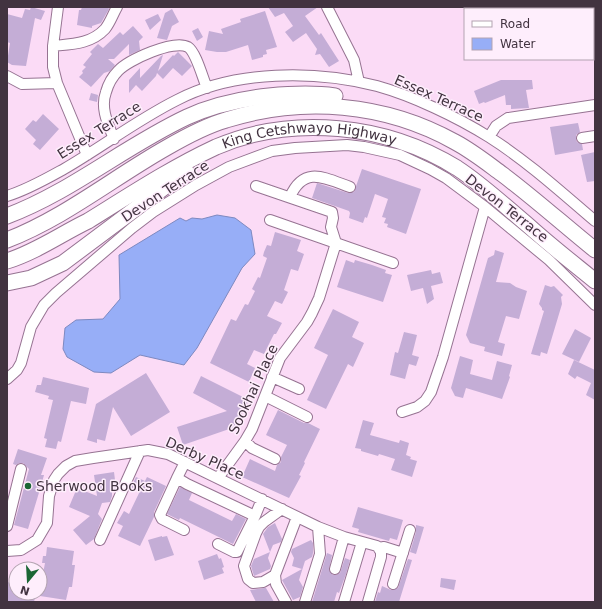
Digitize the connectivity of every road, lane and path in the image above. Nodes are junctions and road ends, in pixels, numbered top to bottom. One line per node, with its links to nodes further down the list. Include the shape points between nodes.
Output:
1 (58, 7): 4 (street)
2 (117, 7): 4 (street, via 106,28 92,39 78,44)
3 (327, 7): 6 (street, via 354,60)
4 (53, 46): 7 (street, via 53,67)
5 (7, 76): 7 (street, via 22,84)
6 (359, 82): 8 (street, Essex Terrace, via 279,75 224,82); 11 (street, Essex Terrace, via 406,96)
7 (57, 83): 16 (street)
8 (207, 88): 13 (street, Essex Terrace, via 152,114); 13 (street, via 188,47 177,45 138,58 119,70 106,92 105,117)
9 (595, 105): 11 (street, via 508,118 496,126)
10 (595, 136): 12 (street)
11 (489, 137): 24 (street, Essex Terrace, via 529,166)
12 (582, 138)
13 (114, 139): 16 (street, Essex Terrace)
14 (456, 142): 22 (highway, via 412,116 356,100 303,94 232,102 188,117 163,129 53,194); 25 (highway, King Cetshwayo Highway, via 400,118 371,111 322,105 257,112 202,129 165,148 62,212); 27 (highway, King Cetshwayo Highway, via 515,183)
15 (217, 147): 28 (highway, King Cetshwayo Highway, via 186,161 88,221); 30 (highway, King Cetshwayo Highway, via 280,129 305,127 355,130 402,142 457,168); 31 (highway, via 63,263 31,278)
16 (87, 155): 19 (street, Essex Terrace, via 49,178)
17 (256, 186): 20 (street)
18 (350, 187): 20 (street, via 312,176 297,185)
19 (7, 196)
20 (290, 197): 26 (street, via 332,212 331,227)
21 (485, 207): 32 (street, Devon Terrace, via 549,260); 34 (street, Devon Terrace, via 430,169 400,155 384,151 347,145 295,148 253,157 211,176 153,212 56,293 35,318 21,362); 37 (street, via 431,392 417,407)
22 (7, 216)
23 (270, 220): 26 (street)
24 (595, 221)
25 (7, 240)
26 (336, 243): 29 (street); 33 (street, Sookhai Place, via 320,298 307,322 280,358)
27 (595, 250)
28 (7, 261)
29 (393, 263)
30 (595, 281)
31 (7, 283)
32 (595, 305)
33 (272, 377): 35 (street); 36 (street, Sookhai Place)
34 (7, 379)
35 (299, 389)
36 (265, 396): 38 (street); 39 (street, Sookhai Place)
37 (402, 412)
38 (307, 417)
39 (245, 441): 41 (street, via 252,448); 45 (street, Sookhai Place)
40 (140, 451): 42 (street, Derby Place, via 161,452); 55 (street); 59 (street, Derby Place, via 75,461 66,466 52,485 47,523 37,540 21,550)
41 (275, 459)
42 (185, 462): 44 (street); 45 (street, Derby Place)
43 (21, 469): 50 (street)
44 (177, 478): 48 (street); 52 (street, via 160,515 162,519)
45 (218, 478): 46 (street, Derby Place)
46 (262, 499): 47 (street, Derby Place); 48 (street)
47 (282, 509): 49 (street, Derby Place); 62 (street, via 257,530 244,566 248,579 253,583 263,582)
48 (255, 516): 57 (street, via 237,552)
49 (297, 517): 51 (street, Derby Place); 62 (street)
50 (7, 526)
51 (318, 527): 54 (street, Derby Place); 65 (street, via 320,554)
52 (184, 530)
53 (410, 530): 60 (street)
54 (344, 537): 56 (street, Derby Place); 61 (street)
55 (100, 540)
56 (362, 542): 58 (street, Derby Place); 66 (street)
57 (218, 544)
58 (379, 548): 60 (street, Derby Place, via 384,547); 67 (street, via 381,557)
59 (7, 551)
60 (402, 553): 63 (street)
61 (335, 569)
62 (275, 575): 64 (street, via 276,584)
63 (393, 584)
64 (286, 602)
65 (305, 602)
66 (344, 602)
67 (368, 602)

